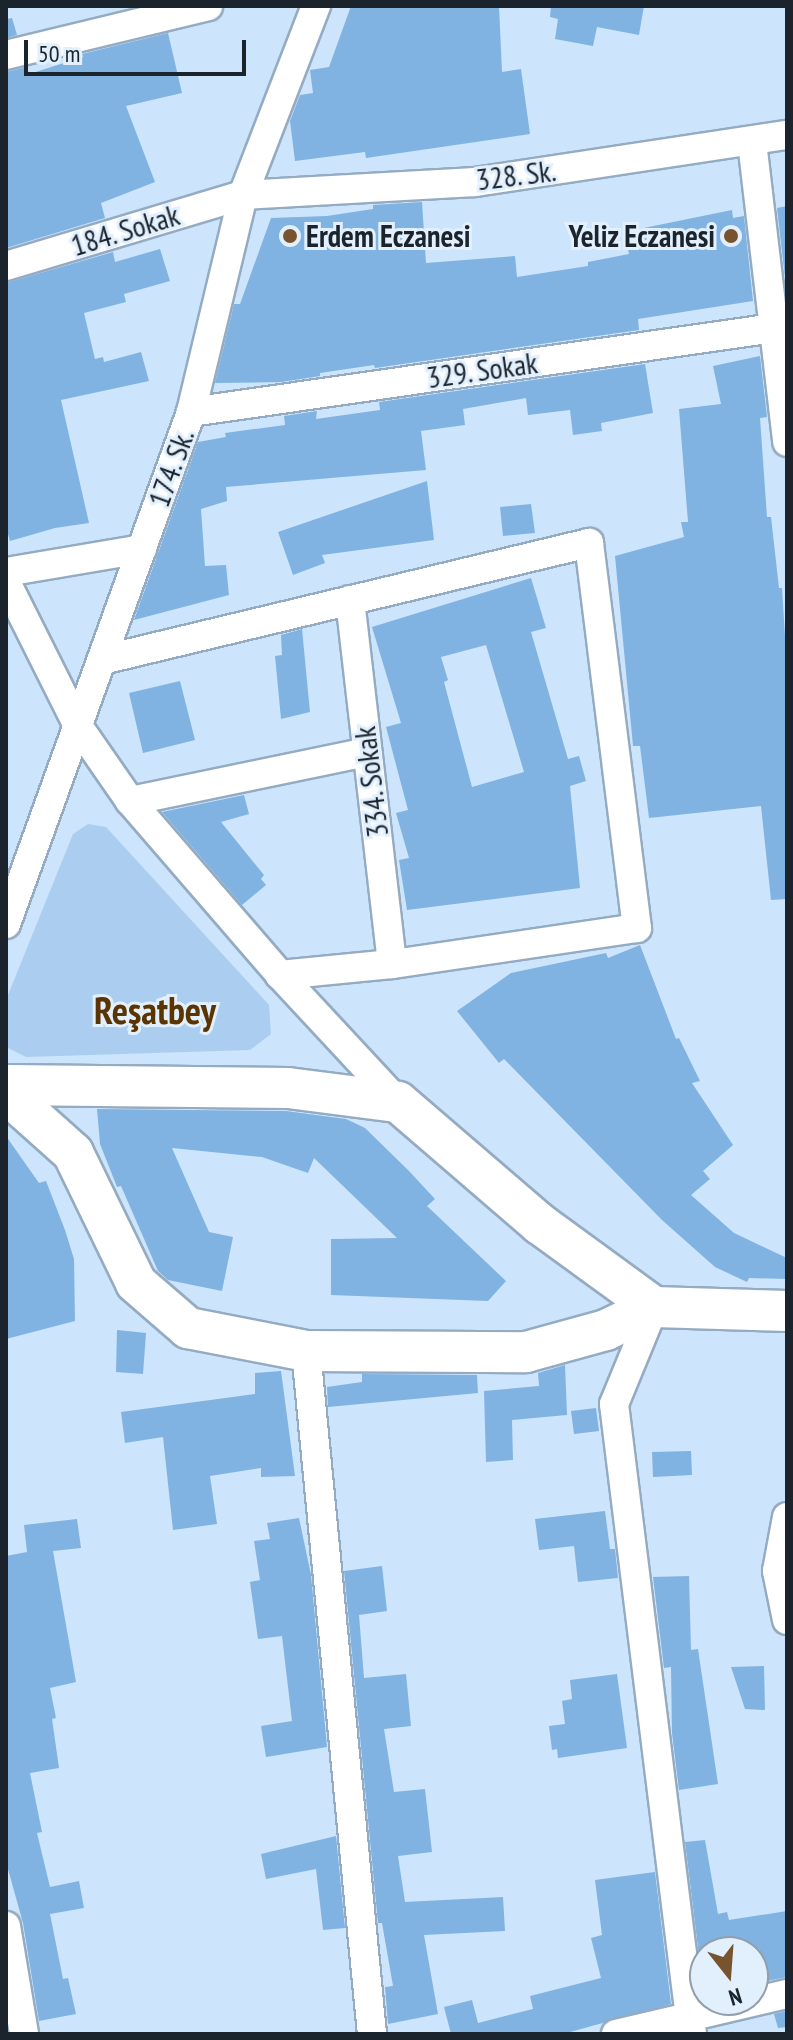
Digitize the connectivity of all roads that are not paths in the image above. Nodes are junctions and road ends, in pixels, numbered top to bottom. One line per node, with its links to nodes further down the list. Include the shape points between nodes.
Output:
1 (208, 6): 3 (street)
2 (316, 6): 6 (street, 174. Sk.)
3 (6, 55)
4 (787, 135): 5 (street, 328. Sk.)
5 (752, 142): 6 (street, 328. Sk., via 475,182); 8 (street)
6 (243, 195): 7 (street, 184. Sokak); 9 (street, 174. Sk.)
7 (6, 266)
8 (774, 328): 9 (street, 329. Sokak); 10 (street)
9 (191, 412): 11 (street, 174. Sk.)
10 (787, 442)
11 (142, 549): 12 (street); 15 (street, 174. Sk.)
12 (6, 572)
13 (6, 582): 16 (street)
14 (350, 600): 15 (street); 17 (street, 334. Sokak); 20 (street, via 589,543 637,928)
15 (102, 660): 16 (street, 174. Sk.)
16 (78, 726): 18 (street); 19 (street, 174. Sk.)
17 (367, 752): 18 (street); 20 (street, 334. Sokak)
18 (130, 801): 21 (street)
19 (6, 924)
20 (392, 964): 21 (street)
21 (280, 975): 24 (street)
22 (6, 1085): 24 (main road, via 288,1088)
23 (6, 1093): 27 (main road, via 73,1153 136,1283 188,1328)
24 (398, 1102): 25 (main road, via 540,1224)
25 (654, 1307): 26 (main road); 27 (main road, via 606,1330 526,1352); 32 (street, via 614,1404)
26 (787, 1311)
27 (306, 1351): 34 (street)
28 (787, 1517): 29 (street, via 777,1571)
29 (787, 1620)
30 (6, 1926): 33 (street)
31 (787, 1994): 32 (street)
32 (690, 2025): 35 (street)
33 (24, 2034)
34 (372, 2034)
35 (616, 2034)

